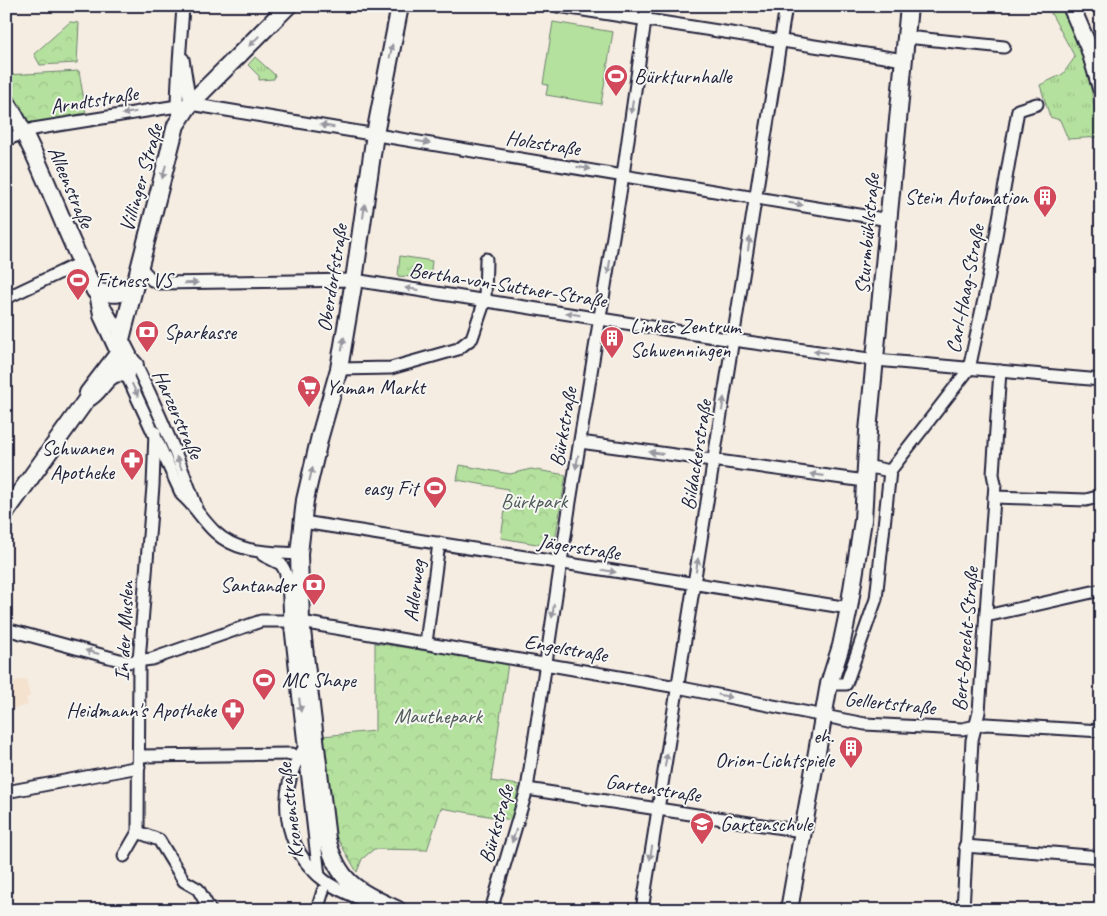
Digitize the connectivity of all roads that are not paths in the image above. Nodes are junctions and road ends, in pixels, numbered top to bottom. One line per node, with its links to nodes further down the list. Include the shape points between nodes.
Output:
1 (183, 6): 13 (street)
2 (288, 6): 16 (main road, Villinger Straße, one-way to 16)
3 (400, 6): 22 (main road, Oberdorfstraße, one-way to 3)
4 (558, 6): 9 (street)
5 (646, 6): 9 (street, Bürkstraße)
6 (786, 6): 11 (street, Bildackerstraße)
7 (909, 6): 10 (main road, Sturmbühlstraße)
8 (1071, 6): 17 (main road)
9 (644, 19): 11 (street); 24 (street, Bürkstraße, one-way to 24)
10 (906, 37): 12 (street); 14 (main road, Sturmbühlstraße)
11 (782, 40): 14 (street); 25 (street, Bildackerstraße)
12 (1004, 47)
13 (181, 49): 15 (street); 20 (street, via 177,72)
14 (904, 60): 26 (main road, Sturmbühlstraße)
15 (185, 77): 16 (street, via 200,85); 20 (street)
16 (217, 79): 20 (main road, Villinger Straße)
17 (1101, 86)
18 (6, 101): 21 (main road, Alleenstraße)
19 (1037, 104): 41 (street, Carl-Haag-Straße, via 1018,110 988,282)
20 (183, 105): 21 (street, Arndtstraße, one-way to 21); 22 (street, Holzstraße, one-way to 20); 29 (main road, Villinger Straße, one-way to 29)
21 (25, 132): 23 (street, Arndtstraße); 28 (main road, Alleenstraße)
22 (375, 134): 24 (street, Holzstraße, one-way to 24); 30 (main road, Oberdorfstraße, one-way to 22)
23 (6, 140)
24 (623, 175): 25 (street, Holzstraße); 35 (street, Bürkstraße, one-way to 35)
25 (756, 198): 26 (street, Holzstraße, one-way to 26); 36 (street, Bildackerstraße, one-way to 25)
26 (890, 220): 38 (main road, Sturmbühlstraße)
27 (486, 258): 34 (street)
28 (80, 263): 32 (main road, Alleenstraße); 33 (street)
29 (139, 266): 30 (street, Bertha-von-Suttner-Straße, one-way to 30, via 159,283); 31 (main road, Villinger Straße)
30 (354, 280): 34 (street, Bertha-von-Suttner-Straße, one-way to 30); 40 (main road, Oberdorfstraße, one-way to 30)
31 (134, 283): 32 (main road, via 128,292 119,294); 37 (main road, Villinger Straße)
32 (95, 291): 37 (street, Alleenstraße, via 100,317)
33 (6, 298)
34 (485, 300): 35 (street, Bertha-von-Suttner-Straße, one-way to 34); 40 (street, via 472,338 458,349 391,368)
35 (600, 318): 36 (street, Bertha-von-Suttner-Straße); 46 (street, Bürkstraße)
36 (733, 340): 38 (street, Bertha-von-Suttner-Straße, one-way to 36); 47 (street, Bildackerstraße, one-way to 36)
37 (118, 347): 39 (main road, via 129,359); 44 (main road)
38 (876, 360): 41 (street, Bertha-von-Suttner-Straße); 49 (main road, Sturmbühlstraße)
39 (131, 369): 44 (main road, via 107,378); 45 (street, Harzerstraße, one-way to 45); 52 (street, Harzerstraße, one-way to 39, via 186,478)
40 (339, 369): 54 (main road, Oberdorfstraße, one-way to 40, via 320,436)
41 (968, 369): 42 (street, Bertha-von-Suttner-Straße); 48 (street, Carl-Haag-Straße)
42 (1000, 371): 43 (street, Bertha-von-Suttner-Straße); 51 (street, Bert-Brecht-Straße, via 992,474)
43 (1101, 380)
44 (87, 399): 53 (main road)
45 (155, 432): 52 (street, Harzerstraße, via 182,494); 67 (street, In der Muslen)
46 (580, 442): 47 (street, one-way to 46); 58 (street, Bürkstraße, one-way to 58)
47 (714, 462): 49 (street, one-way to 47); 60 (street, Bildackerstraße, one-way to 47)
48 (890, 471): 49 (street); 69 (street, via 876,599 846,684)
49 (865, 474): 62 (main road, Sturmbühlstraße, via 863,520)
50 (1101, 496): 51 (street, via 1086,500)
51 (994, 497): 63 (street, Bert-Brecht-Straße)
52 (197, 508): 56 (street, Harzerstraße, via 215,532 232,545)
53 (6, 512)
54 (303, 522): 55 (street, Jägerstraße); 57 (main road, Oberdorfstraße)
55 (439, 543): 58 (street, Jägerstraße); 66 (street, Adlerweg)
56 (259, 552): 57 (street, Harzerstraße); 59 (street, Harzerstraße)
57 (299, 554): 64 (main road, Kronenstraße)
58 (561, 562): 60 (street, Jägerstraße, one-way to 60); 68 (street, Bürkstraße, one-way to 68)
59 (284, 569): 64 (street, Kronenstraße)
60 (694, 585): 62 (street, Jägerstraße); 70 (street, Bildackerstraße)
61 (1101, 590): 63 (street)
62 (849, 608): 69 (main road, Sturmbühlstraße)
63 (986, 616): 72 (street, Bert-Brecht-Straße)
64 (295, 621): 66 (street, Engelstraße); 67 (street, Engelstraße, via 261,621); 74 (main road, Kronenstraße)
65 (11, 630): 67 (street, Engelstraße, one-way to 65, via 127,662)
66 (426, 643): 68 (street, Engelstraße)
67 (139, 661): 76 (street, In der Muslen)
68 (545, 664): 70 (street, Engelstraße); 77 (street, Bürkstraße)
69 (829, 684): 71 (main road, Sturmbühlstraße)
70 (677, 687): 71 (street, Engelstraße, one-way to 71); 79 (street, Bildackerstraße, one-way to 70)
71 (824, 714): 72 (street, Gellertstraße, via 865,724 962,729); 80 (main road, Sturmbühlstraße)
72 (977, 726): 73 (street, Gellertstraße); 82 (street, Bert-Brecht-Straße, via 972,740)
73 (1101, 731)
74 (310, 743): 85 (street, Kronenstraße); 85 (main road, Kronenstraße, via 327,839 336,867); 85 (street, Kronenstraße, via 290,774 286,813 297,849)
75 (292, 754): 76 (street)
76 (140, 762): 78 (street, via 110,773); 81 (street, In der Muslen)
77 (527, 789): 79 (street, Gartenstraße); 90 (street, Bürkstraße, one-way to 90)
78 (6, 792)
79 (658, 808): 80 (street, Gartenstraße); 91 (street, Bildackerstraße, one-way to 91)
80 (802, 831): 92 (main road, Sturmbühlstraße)
81 (138, 832): 83 (street, In der Muslen); 86 (street, via 159,840 184,881 198,889)
82 (965, 846): 84 (street); 93 (street, Bert-Brecht-Straße, via 968,859)
83 (124, 856)
84 (1101, 857)
85 (328, 881): 87 (street, Kronenstraße); 88 (street); 89 (main road)
86 (210, 910)
87 (317, 910)
88 (384, 910)
89 (398, 910)
90 (491, 910)
91 (642, 910)
92 (789, 910)
93 (963, 910)

